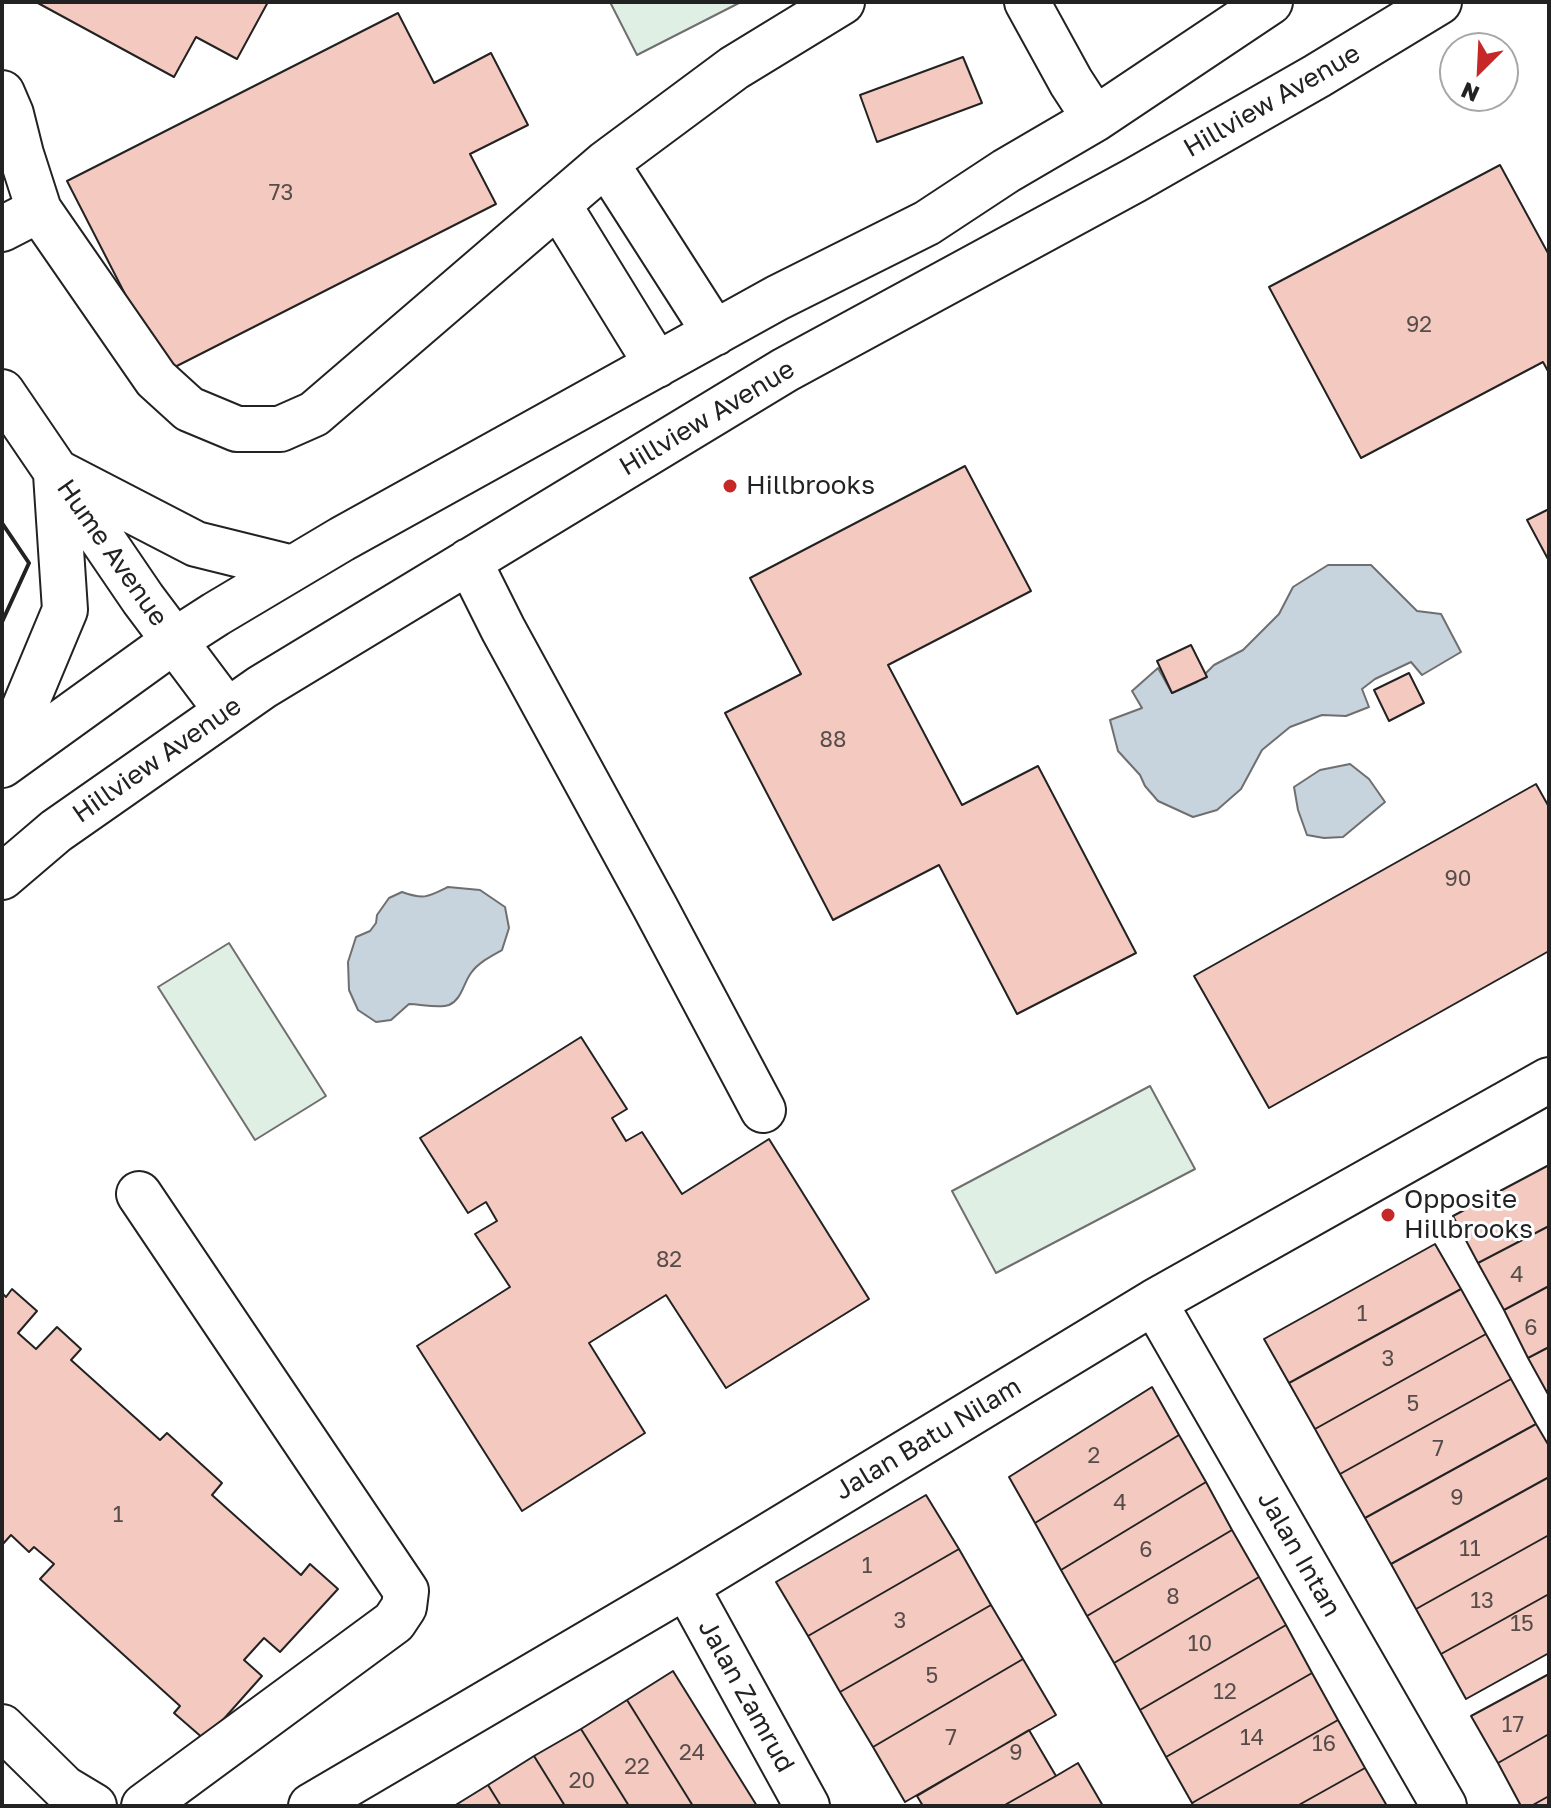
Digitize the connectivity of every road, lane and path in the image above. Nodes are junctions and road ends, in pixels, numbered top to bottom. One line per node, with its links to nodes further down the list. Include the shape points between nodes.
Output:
1 (842, 2): 7 (street, via 734,68)
2 (1027, 2): 6 (street)
3 (1270, 2): 6 (street)
4 (1439, 2): 14 (street, Hillview Avenue, via 1123,187 785,370)
5 (2, 93): 9 (street, via 21,154)
6 (1095, 119): 10 (street, via 927,223)
7 (606, 163): 8 (street); 10 (street)
8 (558, 204): 9 (street, via 314,414 280,429 237,429 189,409 156,379); 11 (street)
9 (20, 220)
10 (715, 333): 11 (street)
11 (657, 365): 15 (street)
12 (2, 392): 13 (street, Hume Avenue)
13 (56, 471): 15 (street, via 196,544); 16 (street, Hume Avenue); 18 (street, via 65,610)
14 (469, 561): 17 (street, Hillview Avenue); 21 (street)
15 (293, 568): 16 (street)
16 (174, 641): 17 (street, Hume Avenue); 18 (street)
17 (227, 711): 19 (street, Hillview Avenue, via 56,831)
18 (2, 763)
19 (2, 877)
20 (1549, 1080): 23 (street, Jalan Batu Nilam)
21 (763, 1110)
22 (139, 1194): 27 (street, via 406,1591 394,1622)
23 (1154, 1302): 24 (street, Jalan Batu Nilam); 30 (street, Jalan Intan)
24 (686, 1586): 28 (street, Jalan Batu Nilam); 29 (street, Jalan Zamrud)
25 (2, 1727): 26 (street, via 64,1788)
26 (94, 1806)
27 (144, 1806)
28 (311, 1806)
29 (807, 1806)
30 (1444, 1806)

